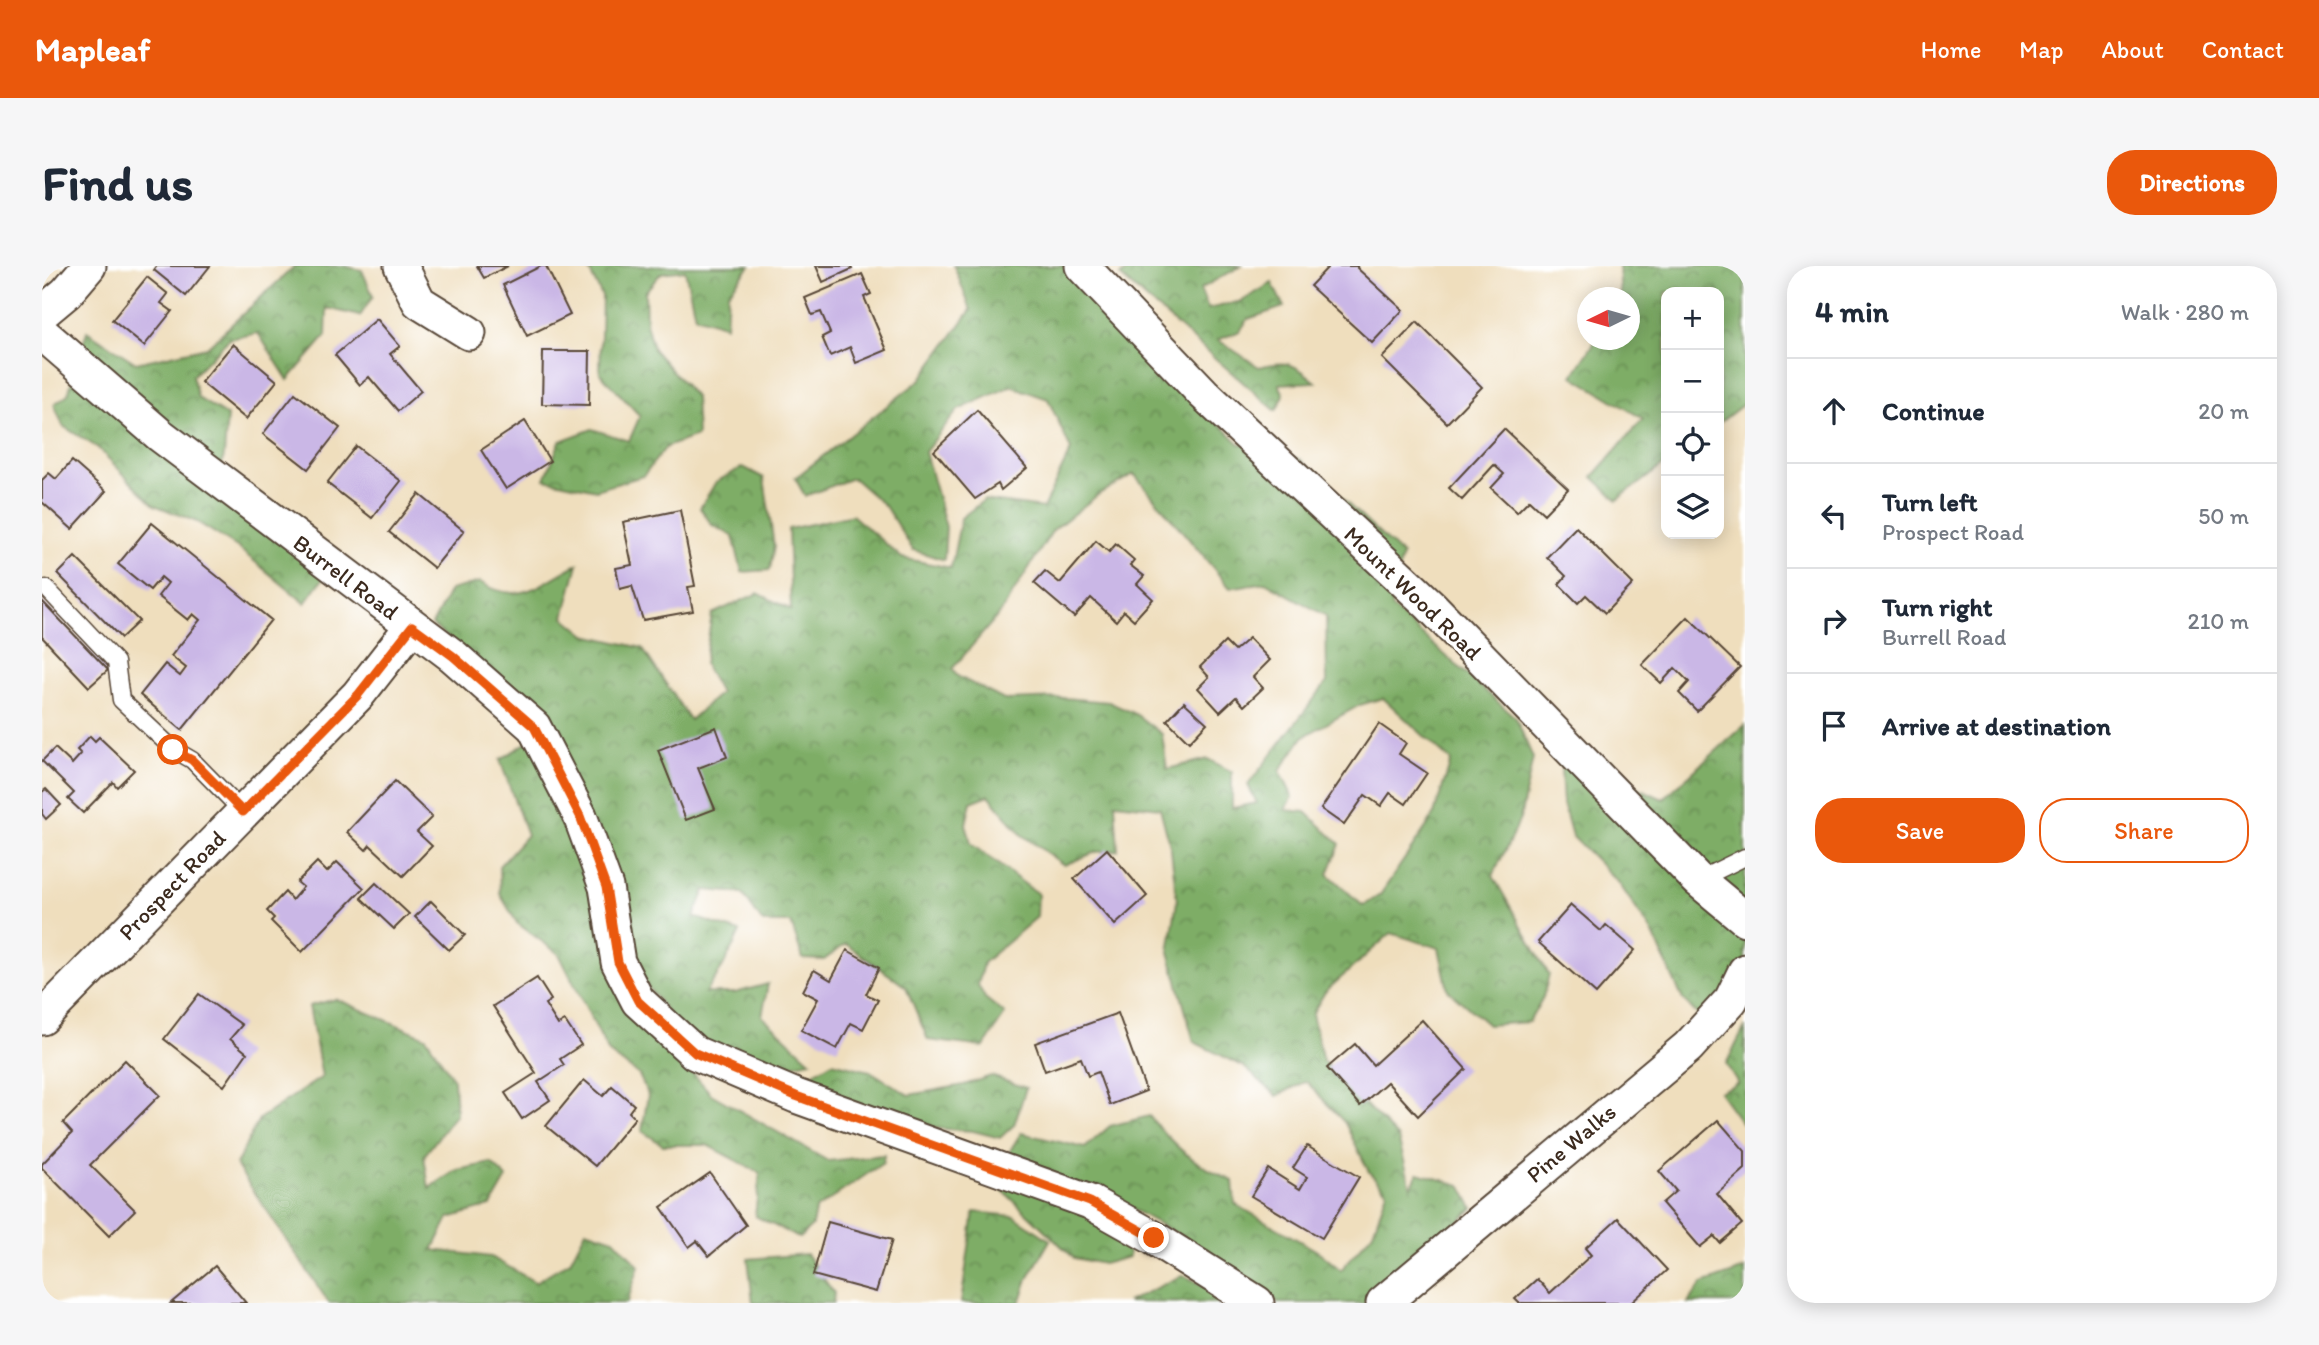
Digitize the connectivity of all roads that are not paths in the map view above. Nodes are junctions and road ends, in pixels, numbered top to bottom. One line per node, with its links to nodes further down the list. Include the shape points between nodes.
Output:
1 (89, 266): 4 (street)
2 (401, 266): 6 (street, via 419,302)
3 (1082, 266): 11 (street, Mount Wood Road, via 1204,394 1430,605)
4 (42, 313)
5 (42, 333): 8 (street, Burrell Road, via 160,435)
6 (469, 333)
7 (46, 588): 9 (lane, via 116,662 121,700 173,750 192,760)
8 (412, 626): 9 (street, Prospect Road, via 358,695); 15 (street, Burrell Road, via 534,727 580,816 606,887 618,962 638,1001 695,1053 912,1139 1090,1202)
9 (243, 812): 14 (street, Prospect Road)
10 (1745, 857): 11 (lane)
11 (1698, 880): 12 (street, Mount Wood Road)
12 (1745, 919)
13 (1745, 971): 16 (street, Pine Walks, via 1731,1000 1688,1047)
14 (42, 1018)
15 (1257, 1303)
16 (1383, 1303)

